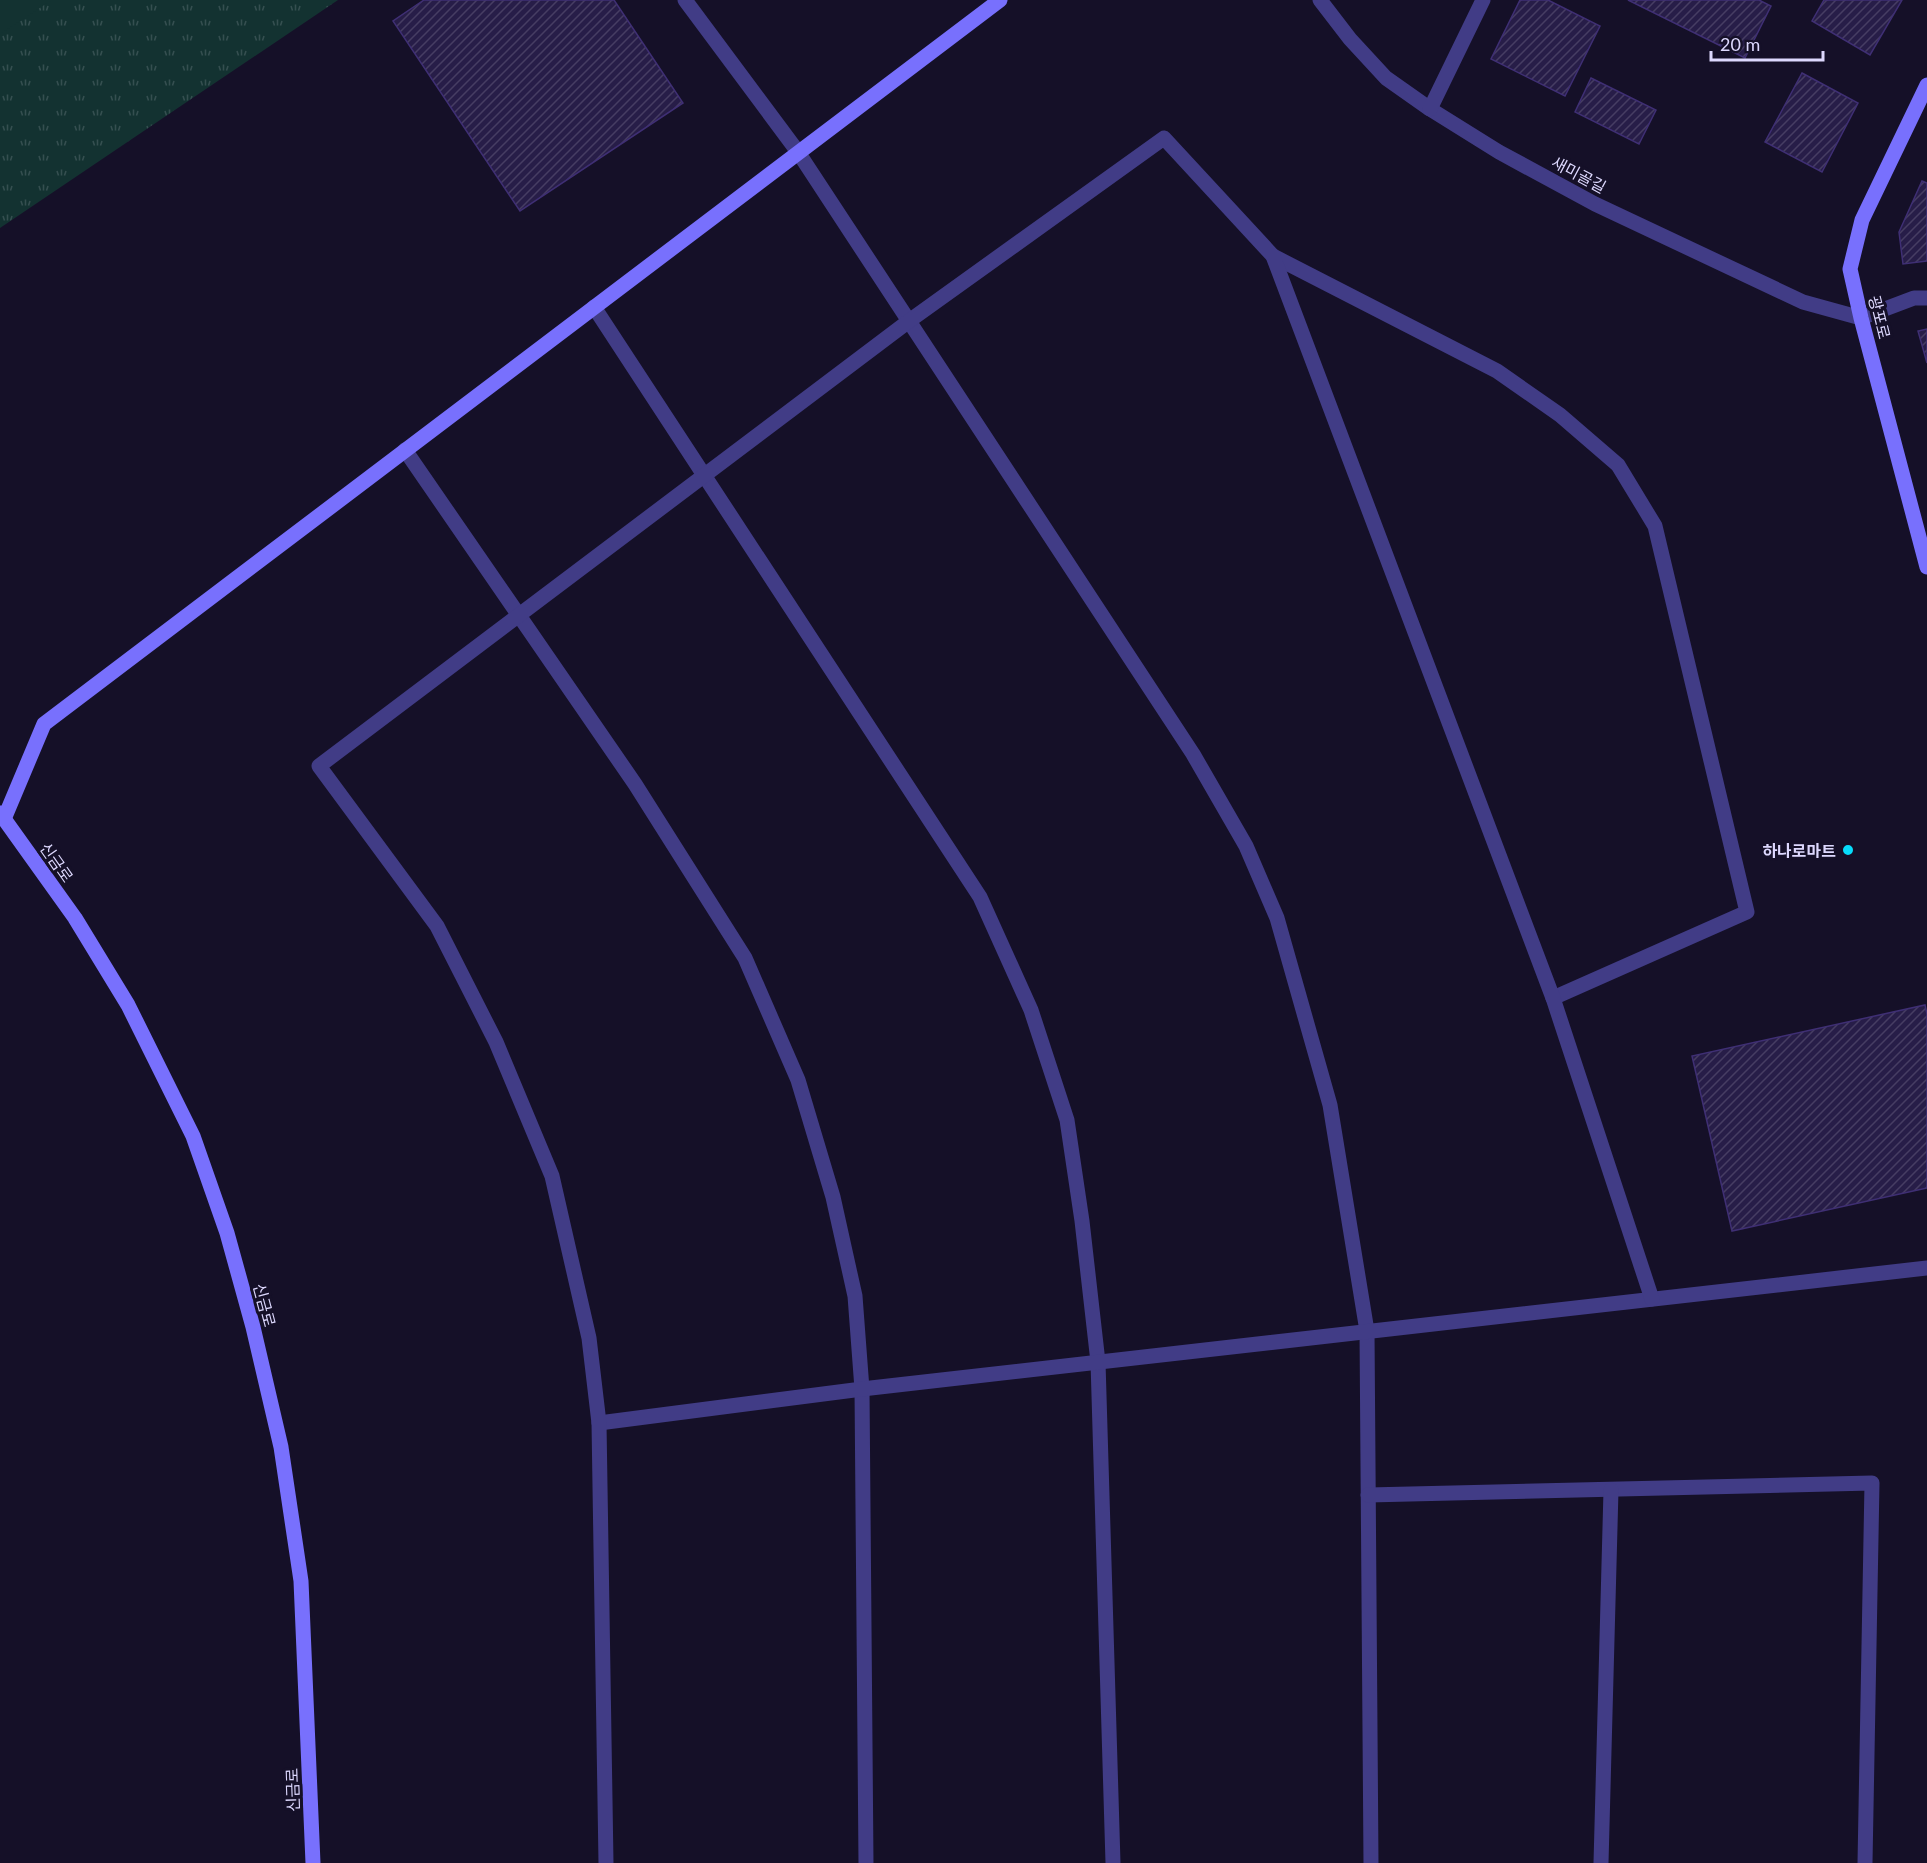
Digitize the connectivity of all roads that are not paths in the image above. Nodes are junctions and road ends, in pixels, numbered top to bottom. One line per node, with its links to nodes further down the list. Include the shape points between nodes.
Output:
1 (685, 0): 7 (street)
2 (1000, 0): 7 (street)
3 (1320, 0): 6 (street, 새미골길, via 1386,78)
4 (1483, 0): 6 (street)
5 (1927, 85): 11 (street, 광포로, via 1862,220 1850,269)
6 (1430, 109): 11 (street, 새미골길, via 1595,204 1803,302)
7 (798, 153): 10 (street); 12 (street)
8 (1273, 256): 12 (street, via 1164,138); 18 (street); 18 (street, via 1497,371 1560,415 1618,465 1655,526 1747,912)
9 (1927, 298): 11 (street, via 1914,298)
10 (594, 308): 13 (street); 14 (street)
11 (1862, 318): 15 (street, 광포로)
12 (909, 321): 14 (street); 21 (street, via 1193,754 1246,846 1277,918 1330,1105)
13 (405, 450): 16 (street); 17 (street, via 44,724)
14 (702, 475): 16 (street); 22 (street, via 980,897 1031,1010 1067,1120)
15 (1927, 567)
16 (518, 614): 23 (street, via 634,784 745,958 798,1080 833,1197 855,1296); 24 (street, via 319,766 437,926 505,1063 552,1176 589,1338)
17 (2, 821): 27 (street, 신금로, via 75,918 128,1005 193,1136 227,1233 281,1448 301,1581)
18 (1553, 998): 20 (street)
19 (1927, 1268): 20 (street)
20 (1652, 1299): 21 (street)
21 (1367, 1332): 22 (street); 26 (street)
22 (1098, 1362): 23 (street); 30 (street)
23 (862, 1389): 24 (street); 29 (street)
24 (599, 1423): 28 (street)
25 (1611, 1490): 26 (street); 32 (street); 33 (street, via 1872,1483)
26 (1368, 1496): 31 (street)
27 (313, 1863)
28 (606, 1863)
29 (866, 1863)
30 (1113, 1863)
31 (1371, 1863)
32 (1601, 1863)
33 (1865, 1863)

